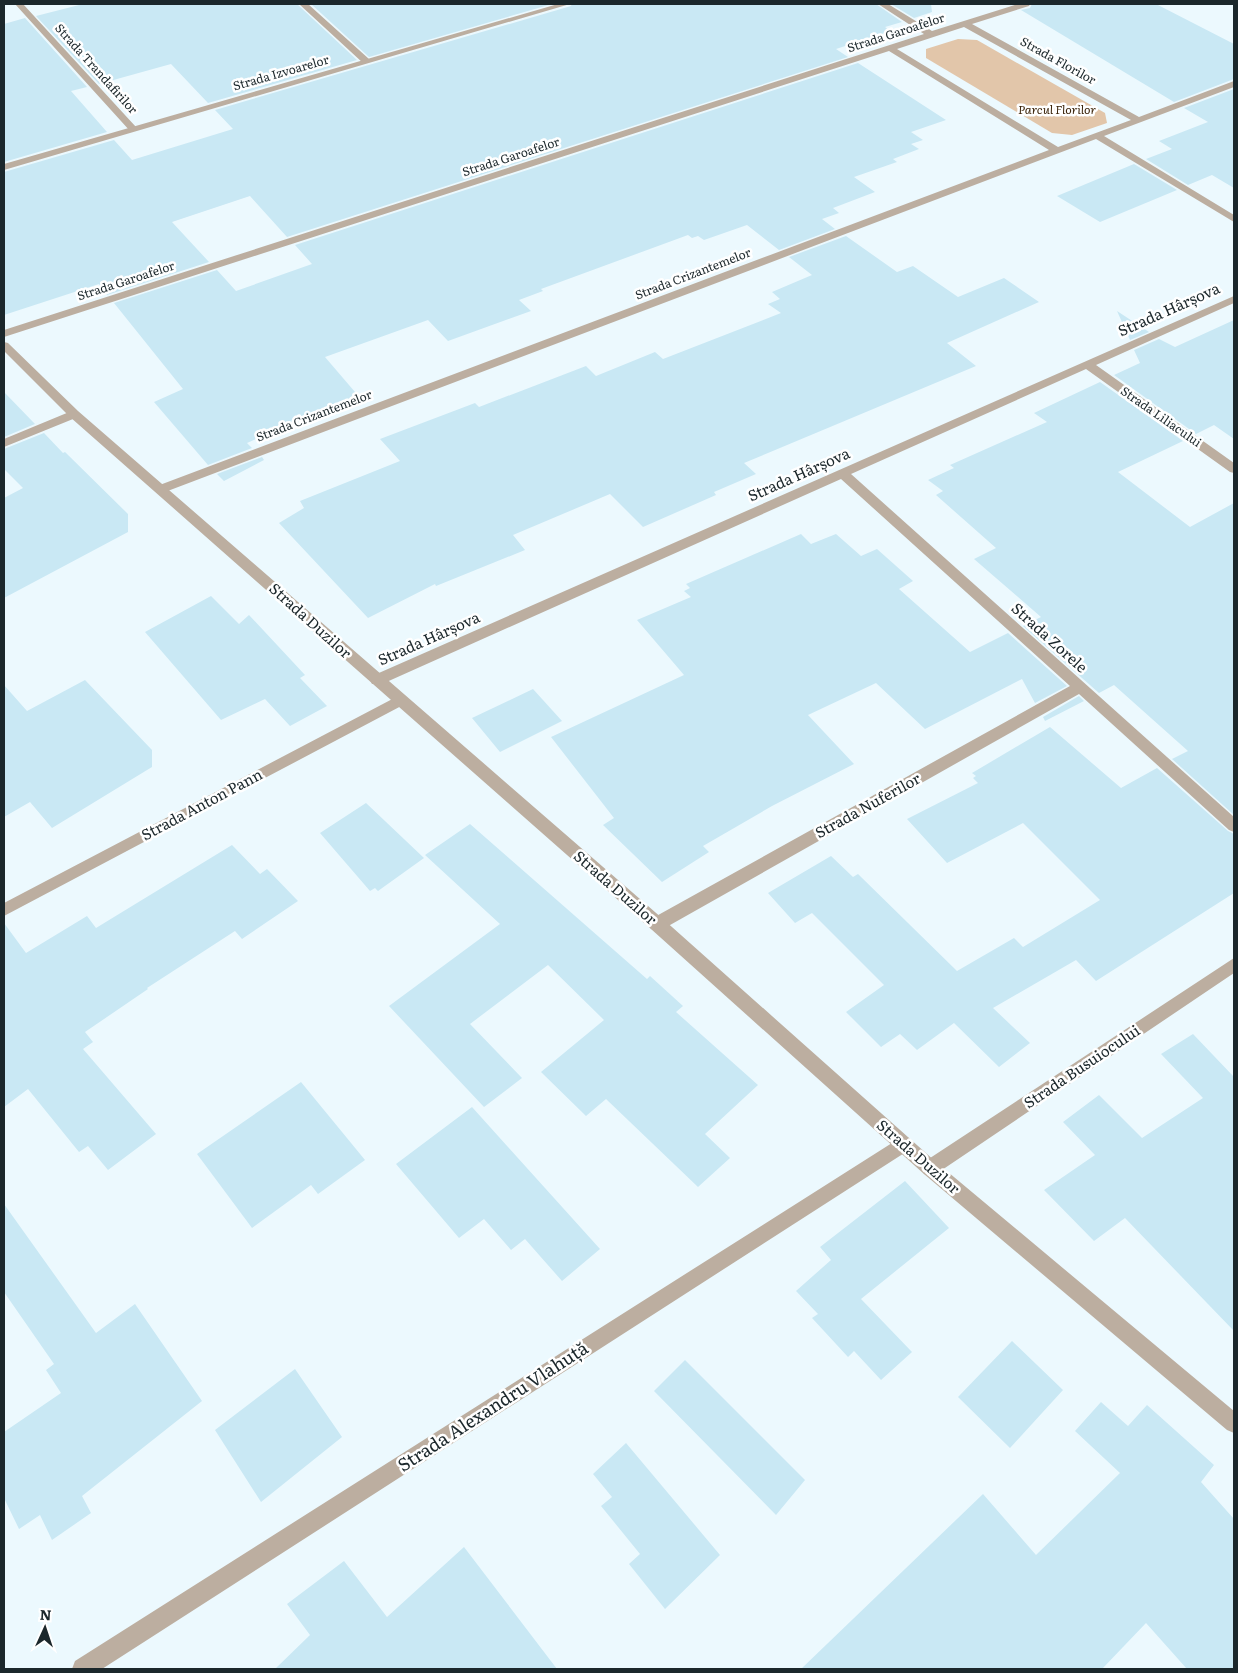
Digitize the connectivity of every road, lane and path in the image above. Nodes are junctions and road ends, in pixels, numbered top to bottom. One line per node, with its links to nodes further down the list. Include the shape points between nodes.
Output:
1 (20, 4): 12 (street, Strada Trandafirilor)
2 (303, 4): 9 (street)
3 (566, 4): 9 (street, Strada Izvoarelor)
4 (882, 4): 7 (street)
5 (1026, 4): 6 (street, Strada Garoafelor)
6 (965, 24): 7 (street, Strada Garoafelor); 11 (street, Strada Florilor)
7 (932, 35): 8 (street, Strada Garoafelor)
8 (890, 48): 14 (street); 18 (street, Strada Garoafelor)
9 (366, 61): 12 (street, Strada Izvoarelor)
10 (1234, 84): 11 (street, Strada Crizantemelor)
11 (1138, 120): 13 (street, Strada Crizantemelor)
12 (133, 129): 15 (street, Strada Izvoarelor)
13 (1097, 136): 14 (street, Strada Crizantemelor); 16 (street)
14 (1057, 151): 25 (street, Strada Crizantemelor)
15 (4, 167)
16 (1234, 219)
17 (1234, 299): 20 (street, Strada Hârșova)
18 (4, 334)
19 (4, 345): 21 (street, Strada Duzilor)
20 (1087, 364): 23 (street, Strada Liliacului); 24 (street, Strada Hârșova)
21 (74, 414): 22 (street); 25 (street, Strada Duzilor)
22 (4, 443)
23 (1234, 469)
24 (842, 473): 26 (street, Strada Hârșova); 27 (street, Strada Zorele)
25 (161, 489): 26 (street, Strada Duzilor)
26 (377, 680): 28 (street, Strada Duzilor)
27 (1080, 687): 29 (street, Strada Zorele); 31 (street, Strada Nuferilor)
28 (400, 700): 30 (street, Strada Anton Pann); 31 (street, Strada Duzilor)
29 (1234, 826)
30 (4, 910)
31 (657, 924): 33 (street, Strada Duzilor)
32 (1234, 965): 34 (street, Strada Busuiocului)
33 (903, 1144): 34 (street, Strada Duzilor); 36 (street, Strada Alexandru Vlahuță)
34 (930, 1168): 35 (street, Strada Duzilor)
35 (1234, 1423)
36 (83, 1669)

